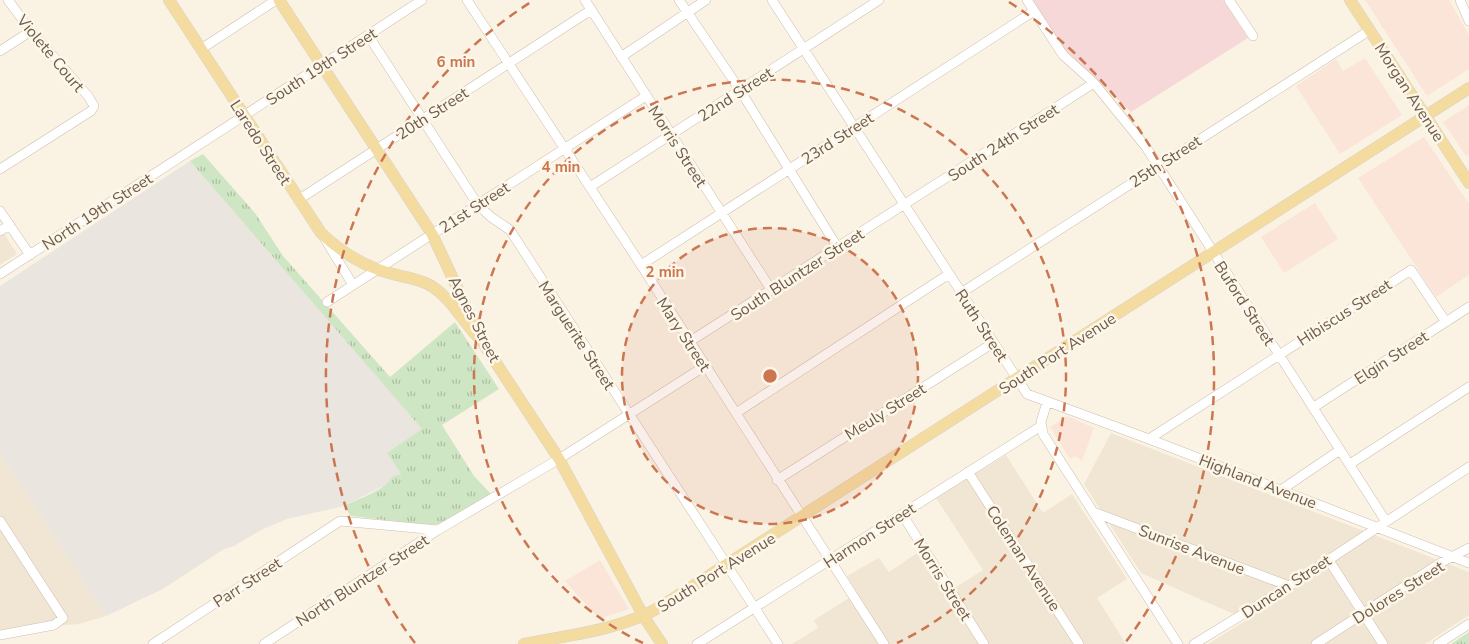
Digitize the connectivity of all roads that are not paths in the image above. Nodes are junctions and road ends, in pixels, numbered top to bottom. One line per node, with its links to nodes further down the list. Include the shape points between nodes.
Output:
1 (8, 0): 22 (street, Violete Court)
2 (169, 0): 25 (main road, Laredo Street)
3 (278, 0): 25 (street); 30 (main road, Agnes Street)
4 (422, 0): 23 (street, South 19th Street)
5 (467, 0): 29 (street, Mary Street)
6 (585, 0): 16 (street, Morris Street)
7 (678, 0): 18 (street)
8 (706, 0): 18 (street)
9 (772, 0): 26 (street, Ruth Street)
10 (879, 0): 26 (street, 22nd Street)
11 (1026, 0): 17 (street, Buford Street)
12 (1229, 0): 24 (street)
13 (1350, 0): 19 (main road, Morgan Avenue)
14 (1358, 0): 19 (street)
15 (1460, 0): 20 (street)
16 (591, 10): 28 (street, Morris Street); 29 (street, 20th Street)
17 (1034, 11): 31 (street, Buford Street, via 1063,55); 38 (street, 23rd Street)
18 (687, 13): 28 (street); 33 (street)
19 (1359, 13): 21 (main road, Morgan Avenue)
20 (1469, 22)
21 (1370, 30): 36 (main road, Morgan Avenue); 43 (street, 25th Street)
22 (31, 31): 27 (street); 44 (street, Violete Court, via 94,106)
23 (368, 35): 30 (street, South 19th Street); 37 (street, Marguerite Street)
24 (1252, 36)
25 (200, 49): 35 (main road, Laredo Street)
26 (803, 49): 33 (street, 22nd Street); 38 (street, Ruth Street)
27 (0, 51)
28 (621, 57): 34 (street, Morris Street)
29 (508, 64): 37 (street, 20th Street); 41 (street, Mary Street)
30 (321, 65): 35 (street, South 19th Street); 42 (main road, Agnes Street)
31 (1097, 86): 43 (street, Buford Street); 50 (street, South 24th Street)
32 (1469, 88): 36 (main road, South Port Avenue)
33 (740, 90): 39 (street, 22nd Street); 45 (street)
34 (646, 96): 39 (street, Morris Street); 41 (street, 21st Street)
35 (244, 116): 40 (street, South 19th Street); 48 (main road, Laredo Street)
36 (1426, 117): 46 (main road, Morgan Avenue); 58 (main road, South Port Avenue)
37 (422, 121): 42 (street, 20th Street); 49 (street, Marguerite Street)
38 (854, 128): 45 (street, 23rd Street); 50 (street, Ruth Street)
39 (671, 134): 47 (street, 22nd Street); 52 (street, Morris Street)
40 (194, 148): 59 (street, North 19th Street)
41 (565, 148): 47 (street, Mary Street); 49 (street, 21st Street)
42 (376, 149): 48 (street, 20th Street); 56 (main road, Agnes Street)
43 (1158, 166): 58 (street, Buford Street); 66 (street, 25th Street)
44 (0, 169)
45 (789, 169): 52 (street, 23rd Street); 57 (street)
46 (1469, 183)
47 (590, 187): 60 (street, Mary Street)
48 (298, 200): 55 (main road, Laredo Street)
49 (478, 205): 56 (street, 21st Street); 80 (street, Marguerite Street, via 510,230)
50 (904, 206): 57 (street, South Bluntzer Street); 63 (street, Ruth Street)
51 (0, 211): 53 (street)
52 (721, 212): 60 (street, 23rd Street); 65 (street, Morris Street)
53 (10, 225): 54 (street); 59 (street)
54 (0, 231)
55 (320, 233): 61 (main road, via 348,256); 64 (street, Laredo Street)
56 (432, 234): 61 (street, 21st Street); 71 (main road, Agnes Street)
57 (838, 248): 65 (street, South Bluntzer Street)
58 (1213, 252): 73 (street, Buford Street); 75 (main road, South Port Avenue)
59 (30, 255): 62 (street, North 19th Street)
60 (641, 265): 70 (street, Mary Street)
61 (379, 269): 64 (street, 21st Street); 71 (main road, via 433,287 448,300)
62 (0, 274)
63 (949, 274): 66 (street, Ruth Street); 79 (street)
64 (353, 285): 67 (street, 21st Street)
65 (772, 291): 70 (street, South Bluntzer Street)
66 (961, 293): 72 (street, Ruth Street)
67 (327, 302)
68 (1469, 307): 69 (street, Elgin Street)
69 (1446, 322): 73 (street, Hibiscus Street, via 1411,270); 78 (street, Elgin Street)
70 (690, 342): 74 (street, Mary Street)
71 (483, 343): 84 (main road, Agnes Street)
72 (993, 343): 75 (street, Ruth Street); 88 (street, Meuly Street)
73 (1278, 354): 78 (street, Buford Street); 82 (street, Hibiscus Street)
74 (705, 366): 79 (street, Mary Street); 80 (street)
75 (1017, 379): 77 (street, Ruth Street, via 1027,394); 92 (main road, South Port Avenue)
76 (1469, 386): 85 (street)
77 (1047, 402): 81 (street); 82 (street, Highland Avenue)
78 (1314, 407): 83 (street, Buford Street)
79 (736, 413): 88 (street, Mary Street)
80 (628, 414): 84 (street); 102 (street, Marguerite Street)
81 (1040, 426): 87 (street, Harmon Street); 90 (street)
82 (1150, 439): 89 (street, Highland Avenue)
83 (1340, 450): 85 (street, Buford Street); 89 (street)
84 (559, 459): 96 (street, North Bluntzer Street); 106 (main road, Agnes Street)
85 (1350, 464): 93 (street, Buford Street)
86 (1469, 467): 93 (street, Duncan Street)
87 (968, 472): 91 (street, Harmon Street); 117 (street, Coleman Avenue)
88 (777, 480): 92 (street, Mary Street)
89 (1281, 490): 95 (street, Highland Avenue)
90 (1096, 513): 103 (street, Sunrise Avenue); 118 (street)
91 (902, 514): 100 (street, Harmon Street); 116 (street, Morris Street)
92 (802, 517): 100 (street, Mary Street); 102 (main road, South Port Avenue)
93 (1385, 520): 95 (street, Duncan Street)
94 (0, 521): 108 (street, via 63,618 54,625)
95 (1377, 527): 98 (street, Highland Avenue); 99 (street, Duncan Street)
96 (438, 530): 109 (street, Parr Street, via 340,521); 110 (street, North Bluntzer Street)
97 (1469, 548): 98 (street, Dolores Street)
98 (1455, 557): 101 (street, Highland Avenue); 105 (street, Dolores Street, via 1442,562)
99 (1328, 559): 103 (street, Duncan Street); 105 (street)
100 (830, 560): 104 (street, Harmon Street); 115 (street, Mary Street)
101 (1469, 563)
102 (726, 565): 104 (street, Marguerite Street); 106 (main road, South Port Avenue)
103 (1289, 586): 119 (street, Duncan Street)
104 (754, 608): 113 (street, Harmon Street); 114 (street, Marguerite Street)
105 (1364, 613): 120 (street, Dolores Street); 121 (street)
106 (644, 617): 111 (main road, South Port Avenue); 112 (main road, Agnes Street)
107 (1469, 624): 122 (street)
108 (0, 635)
109 (159, 642)
110 (264, 644)
111 (524, 644)
112 (662, 644)
113 (697, 644)
114 (778, 644)
115 (884, 644)
116 (984, 644)
117 (1079, 644)
118 (1178, 644)
119 (1194, 644)
120 (1316, 644)
121 (1383, 644)
122 (1438, 644)

